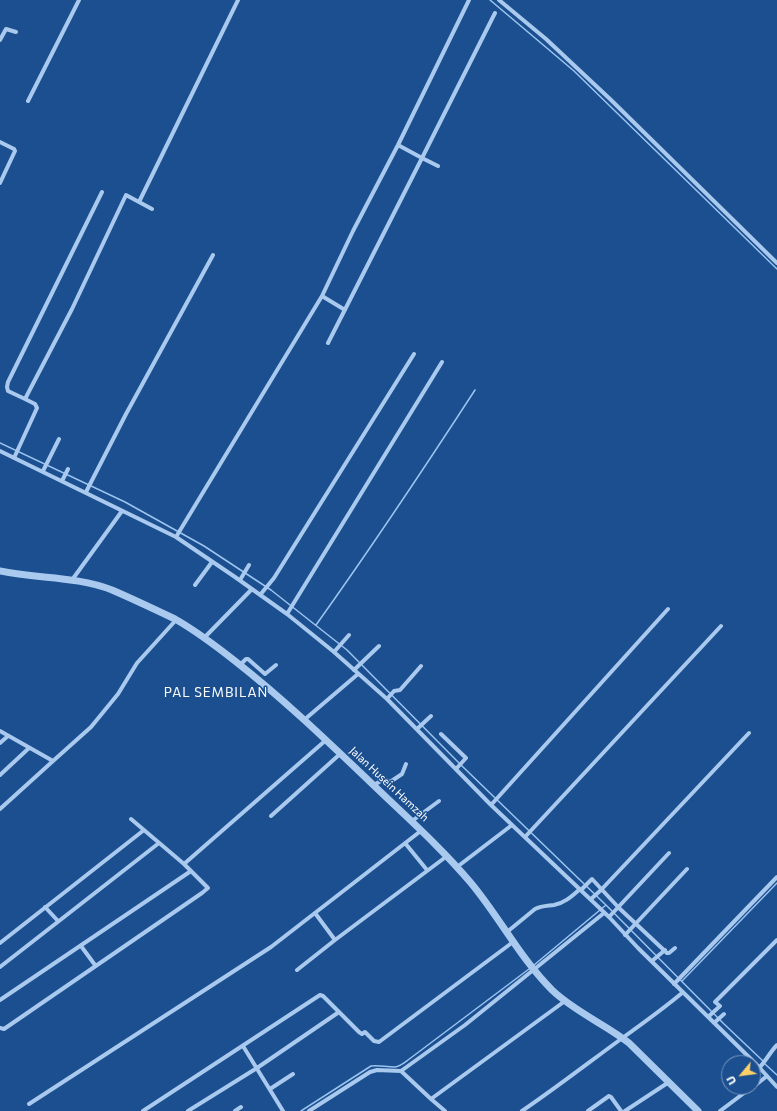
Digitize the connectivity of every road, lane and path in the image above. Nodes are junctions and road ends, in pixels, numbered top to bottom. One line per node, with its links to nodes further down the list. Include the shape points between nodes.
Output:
1 (79, 0): 8 (street)
2 (238, 0): 15 (street)
3 (469, 0): 10 (street)
4 (499, 0): 18 (street, via 595,85)
5 (496, 13): 11 (street)
6 (16, 32): 7 (street, via 6,29)
7 (0, 40)
8 (28, 102)
9 (0, 142): 13 (street, via 15,151)
10 (398, 145): 11 (street); 19 (street)
11 (422, 158): 12 (street); 20 (street)
12 (438, 166)
13 (0, 183)
14 (102, 192): 24 (street, via 7,385 8,391)
15 (139, 202): 16 (street); 24 (street, via 126,195 72,309)
16 (152, 209)
17 (213, 255): 31 (street)
18 (777, 263)
19 (322, 296): 20 (street); 33 (street)
20 (345, 310): 21 (street)
21 (328, 344)
22 (414, 354): 41 (street, via 269,585)
23 (442, 362): 43 (street)
24 (25, 399): 27 (street, via 37,406)
25 (59, 439): 29 (street)
26 (0, 451): 27 (street)
27 (15, 456): 29 (street)
28 (68, 469): 30 (street)
29 (43, 471): 30 (street)
30 (63, 479): 31 (street)
31 (86, 492): 32 (street)
32 (122, 511): 33 (street); 37 (street)
33 (176, 537): 34 (street)
34 (212, 562): 38 (street); 39 (street)
35 (249, 565): 38 (street)
36 (0, 571): 37 (street, Jalan Husein Hamzah)
37 (71, 580): 44 (street, Jalan Husein Hamzah, via 111,590)
38 (240, 580): 40 (street)
39 (194, 584)
40 (252, 589): 41 (street); 47 (street)
41 (260, 595): 43 (street)
42 (668, 609): 72 (street)
43 (288, 614): 49 (street)
44 (176, 620): 47 (street, Jalan Husein Hamzah); 66 (street, via 137,662 118,694 90,727)
45 (721, 626): 80 (street)
46 (349, 636): 49 (street)
47 (204, 638): 50 (street, Jalan Husein Hamzah)
48 (379, 646): 53 (street)
49 (335, 651): 53 (street)
50 (240, 665): 51 (street, via 248,659 265,674); 56 (street, Jalan Husein Hamzah)
51 (276, 665)
52 (421, 666): 54 (street, via 400,690 394,691)
53 (356, 671): 54 (street); 56 (street)
54 (388, 697): 57 (street)
55 (431, 716): 57 (street)
56 (304, 720): 62 (street, Jalan Husein Hamzah)
57 (418, 728): 68 (street)
58 (0, 731): 61 (street)
59 (749, 733): 92 (street)
60 (440, 734): 68 (street, via 466,758)
61 (8, 736): 63 (street); 64 (street)
62 (326, 740): 65 (street, Jalan Husein Hamzah); 85 (street)
63 (0, 743)
64 (29, 748): 66 (street); 69 (street)
65 (340, 754): 70 (street, Jalan Husein Hamzah); 74 (street)
66 (53, 762): 73 (street)
67 (406, 764): 70 (street, via 402,774 390,782 384,779)
68 (457, 768): 72 (street)
69 (0, 775)
70 (374, 785): 76 (street, Jalan Husein Hamzah)
71 (439, 801): 76 (street)
72 (492, 803): 77 (street)
73 (0, 809)
74 (271, 816)
75 (131, 819): 78 (street)
76 (412, 821): 79 (street, Jalan Husein Hamzah)
77 (512, 825): 80 (street); 86 (street)
78 (144, 830): 81 (street); 94 (street)
79 (422, 830): 82 (street); 84 (street, Jalan Husein Hamzah)
80 (526, 836): 91 (street)
81 (159, 843): 85 (street); 99 (street)
82 (405, 843): 87 (street); 97 (street)
83 (669, 852): 95 (street)
84 (447, 856): 86 (street, Jalan Husein Hamzah); 87 (street)
85 (184, 864): 89 (street)
86 (457, 867): 101 (street, Jalan Husein Hamzah)
87 (428, 870): 103 (street)
88 (687, 870): 100 (street)
89 (191, 871): 107 (street); 111 (street, via 208,888)
90 (777, 877): 115 (street)
91 (581, 889): 92 (street, via 592,879); 93 (street); 101 (street, via 555,905 535,909)
92 (601, 890): 93 (street); 95 (street)
93 (591, 899): 96 (street)
94 (45, 907): 99 (street); 106 (street)
95 (618, 908): 98 (street); 100 (street)
96 (603, 911): 98 (street); 113 (street)
97 (315, 913): 103 (street); 140 (street, via 271,947)
98 (609, 917): 102 (street)
99 (58, 921): 112 (street)
100 (634, 925): 102 (street); 109 (street)
101 (507, 932): 105 (street, Jalan Husein Hamzah)
102 (626, 934): 110 (street)
103 (335, 940): 114 (street)
104 (777, 940): 121 (street, via 715,1002 720,1006)
105 (514, 942): 113 (street, Jalan Husein Hamzah); 119 (street, via 379,1042 374,1041 365,1032 359,1032)
106 (0, 943)
107 (81, 946): 111 (street); 117 (street)
108 (676, 948): 109 (street, via 669,953)
109 (664, 951): 110 (street)
110 (652, 962): 115 (street)
111 (95, 965): 123 (street, via 4,1029)
112 (0, 967)
113 (532, 968): 118 (street, Jalan Husein Hamzah); 131 (street, via 465,1025)
114 (297, 970)
115 (676, 982): 116 (street)
116 (682, 993): 121 (street); 124 (street)
117 (0, 1000)
118 (565, 1001): 124 (street, Jalan Husein Hamzah); 139 (street)
119 (339, 1012): 126 (street, via 320,995); 129 (street)
120 (723, 1015): 122 (street)
121 (708, 1017): 122 (street)
122 (715, 1022): 127 (street)
123 (0, 1028)
124 (622, 1038): 135 (street, Jalan Husein Hamzah); 148 (street)
125 (777, 1045): 128 (street)
126 (243, 1046): 129 (street); 142 (street)
127 (748, 1055)
128 (761, 1066)
129 (257, 1068): 137 (street); 143 (street)
130 (761, 1068): 133 (street)
131 (401, 1071): 139 (street); 146 (street, via 370,1072)
132 (293, 1074): 137 (street)
133 (768, 1076): 134 (street); 136 (street)
134 (761, 1081)
135 (669, 1082): 151 (street); 152 (street, Jalan Husein Hamzah)
136 (777, 1087)
137 (270, 1089): 145 (street)
138 (742, 1095): 153 (street)
139 (431, 1099): 147 (street)
140 (29, 1104)
141 (241, 1107): 144 (street)
142 (143, 1111)
143 (188, 1111)
144 (234, 1111)
145 (283, 1111)
146 (308, 1111)
147 (445, 1111)
148 (522, 1111)
149 (588, 1111): 150 (street, via 609,1096)
150 (621, 1111)
151 (625, 1111)
152 (698, 1111)
153 (720, 1111)

